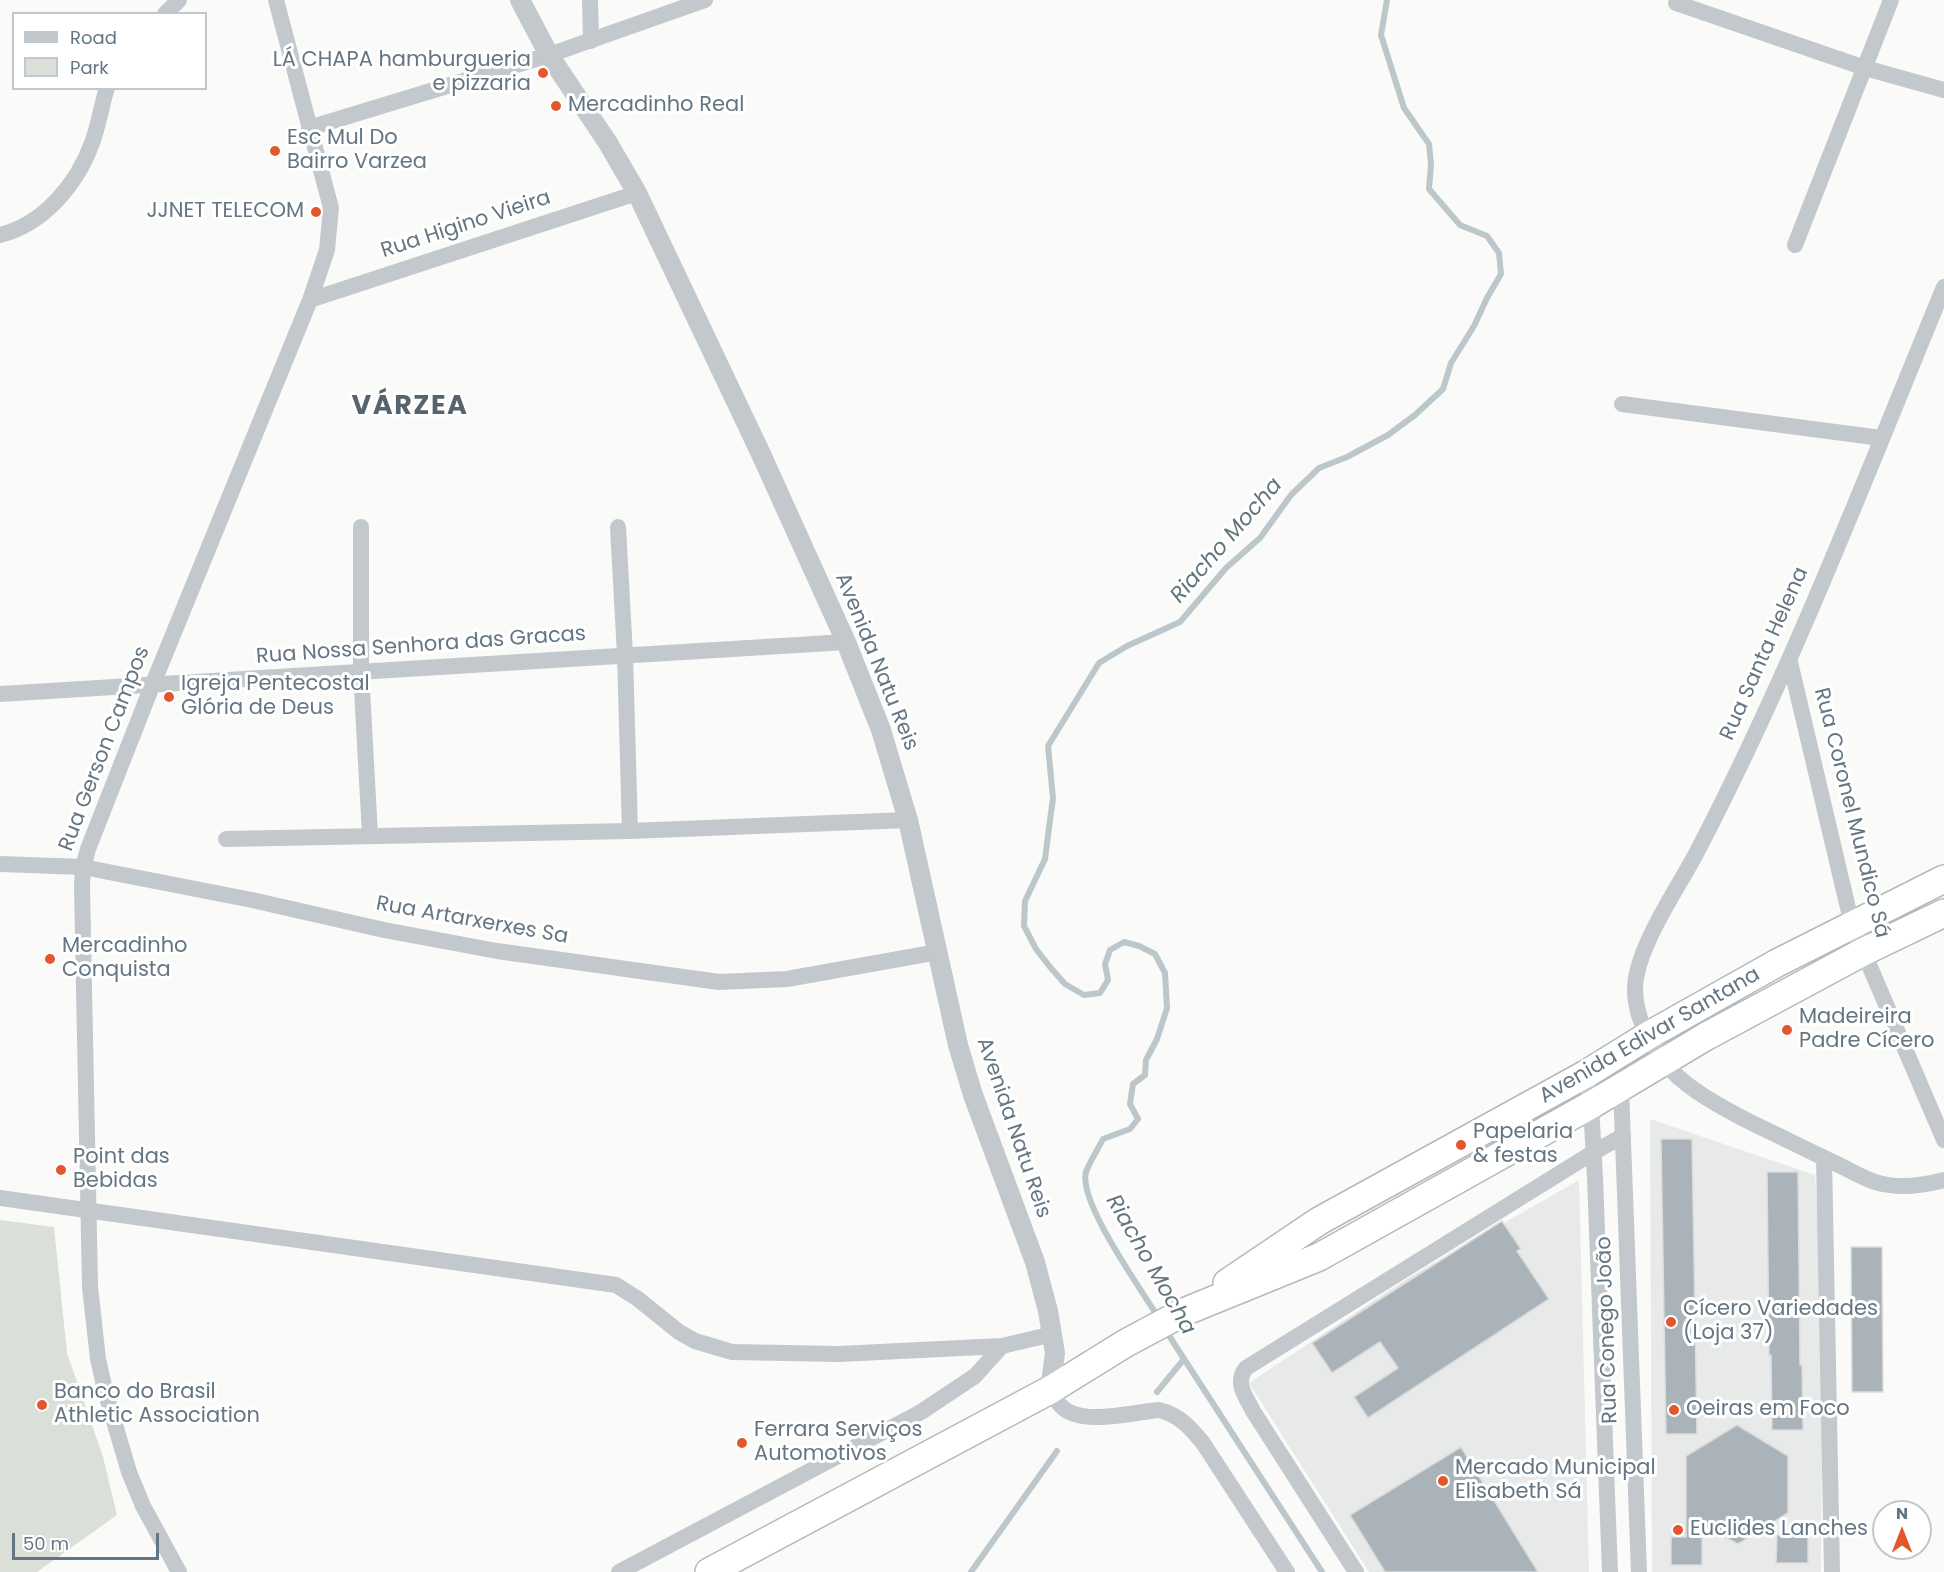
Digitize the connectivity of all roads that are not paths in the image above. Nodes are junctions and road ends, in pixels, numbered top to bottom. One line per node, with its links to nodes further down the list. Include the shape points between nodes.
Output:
1 (179, 0): 8 (street)
2 (276, 0): 14 (street, Rua Gerson Campos)
3 (520, 0): 10 (street, Avenida Natu Reis)
4 (590, 0): 9 (street)
5 (705, 0): 9 (street)
6 (1891, 0): 11 (street)
7 (1676, 3): 11 (street)
8 (167, 12)
9 (591, 41): 10 (street)
10 (549, 55): 14 (street); 15 (street, Avenida Natu Reis)
11 (1865, 68): 13 (street); 17 (street)
12 (106, 90): 16 (street, via 93,142 80,171 44,212 16,231)
13 (1944, 90)
14 (309, 128): 19 (street, Rua Gerson Campos, via 331,208 327,250)
15 (637, 194): 19 (street, Rua Higino Vieira); 24 (street, Avenida Natu Reis)
16 (0, 235)
17 (1795, 245)
18 (1944, 287): 21 (street, Rua Santa Helena)
19 (310, 300): 28 (street, Rua Gerson Campos)
20 (1622, 404): 21 (street)
21 (1881, 438): 26 (street, Rua Santa Helena)
22 (361, 527): 27 (street)
23 (618, 527): 25 (street)
24 (846, 642): 25 (street, Rua Nossa Senhora das Gracas); 30 (street, Avenida Natu Reis, via 881,730)
25 (625, 655): 27 (street, Rua Nossa Senhora das Gracas); 31 (street)
26 (1790, 662): 38 (street, Rua Coronel Mundico Sá); 41 (street, Rua Santa Helena, via 1639,965 1635,990 1638,1012)
27 (361, 671): 28 (street, Rua Nossa Senhora das Gracas); 32 (street)
28 (152, 686): 29 (street, Rua Nossa Senhora das Gracas); 35 (street, Rua Gerson Campos)
29 (0, 694)
30 (908, 820): 31 (street); 39 (street, Avenida Natu Reis)
31 (630, 831): 32 (street)
32 (370, 835): 33 (street)
33 (226, 839)
34 (0, 864): 35 (street, Rua Artarxerxes Sa)
35 (83, 867): 39 (street, Rua Artarxerxes Sa, via 487,949 709,981 787,979); 52 (street, Rua Gerson Campos)
36 (1944, 879): 38 (highway, Avenida Edivar Santana)
37 (1944, 913): 40 (highway, Avenida Edivar Santana)
38 (1852, 925): 40 (street, Rua Coronel Mundico Sá); 41 (highway, Avenida Edivar Santana)
39 (938, 952): 54 (street, Avenida Natu Reis, via 964,1068 1035,1262)
40 (1863, 952): 42 (highway, Avenida Edivar Santana); 47 (street, Rua Coronel Mundico Sá)
41 (1649, 1035): 42 (street, Rua Santa Helena); 43 (highway, Avenida Edivar Santana)
42 (1664, 1061): 44 (highway, Avenida Edivar Santana); 49 (street, Rua Santa Helena, via 1688,1085)
43 (1586, 1074): 45 (street); 53 (highway, Avenida Edivar Santana, via 1319,1221)
44 (1621, 1087): 45 (highway, Avenida Edivar Santana); 46 (street, Rua Conego João)
45 (1591, 1105): 48 (street, Rua Conego João); 53 (highway, Avenida Edivar Santana, via 1319,1257)
46 (1623, 1136): 48 (street); 57 (street, Rua Conego João)
47 (1944, 1140)
48 (1594, 1152): 58 (street, Rua Conego João); 63 (street, via 1246,1368 1239,1379 1253,1411)
49 (1824, 1158): 50 (street, Rua Santa Helena, via 1875,1182 1918,1186); 66 (street)
50 (1944, 1180)
51 (0, 1198): 52 (street)
52 (88, 1210): 55 (street, via 616,1284 687,1337 732,1352 839,1354); 59 (street, Rua Gerson Campos, via 93,1329 106,1394 129,1472)
53 (1189, 1309): 56 (highway)
54 (1053, 1334): 55 (street); 56 (street, Avenida Natu Reis)
55 (1002, 1346): 60 (street, via 975,1376 921,1412)
56 (1050, 1390): 61 (highway); 62 (street, via 1061,1407 1074,1414 1092,1417 1159,1410 1188,1424)
57 (1636, 1484): 58 (street); 65 (street, Rua Conego João)
58 (1607, 1486): 64 (street, Rua Conego João)
59 (179, 1572)
60 (619, 1572)
61 (709, 1572)
62 (1287, 1572)
63 (1356, 1572)
64 (1610, 1572)
65 (1639, 1572)
66 (1832, 1572)

